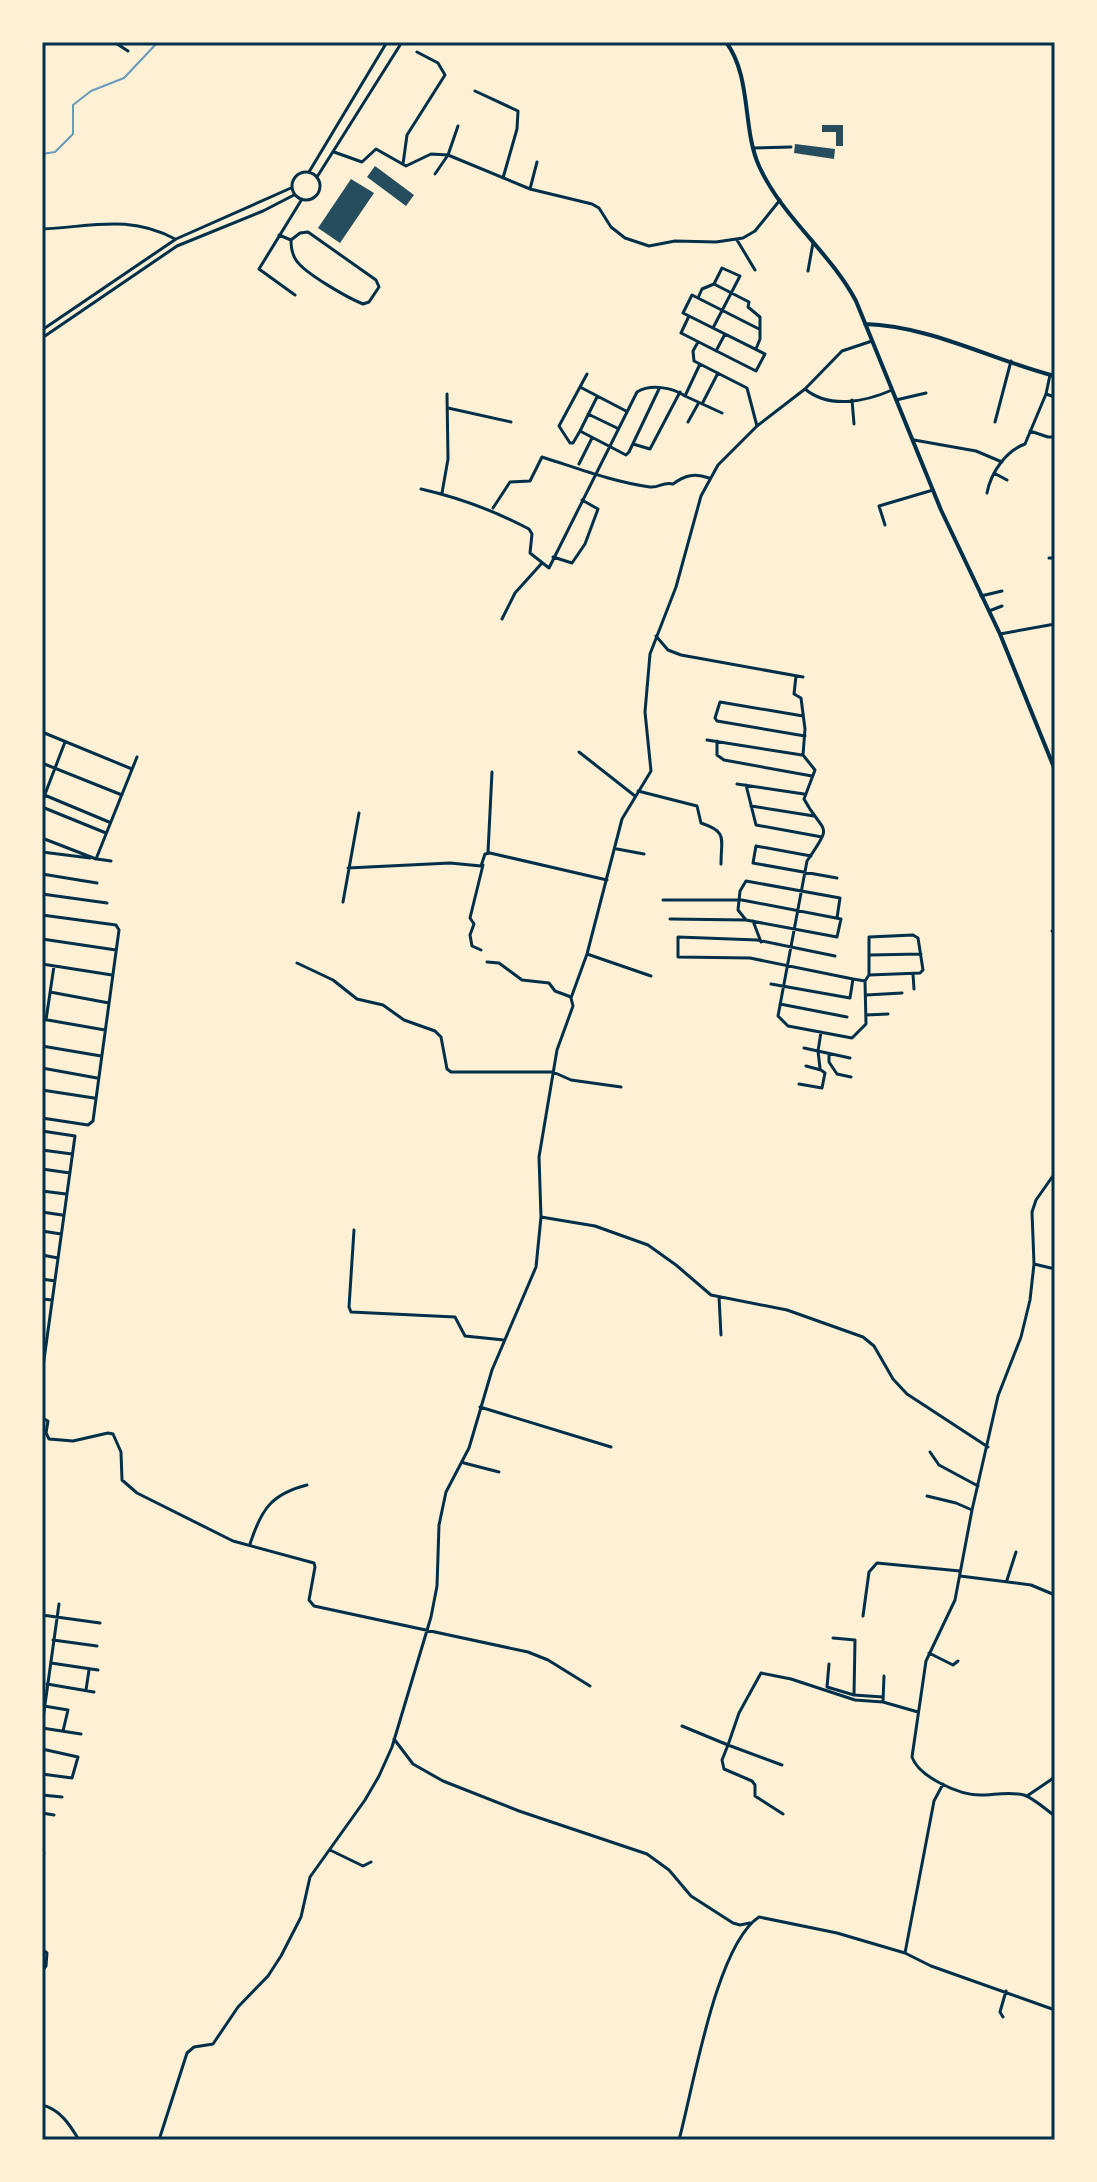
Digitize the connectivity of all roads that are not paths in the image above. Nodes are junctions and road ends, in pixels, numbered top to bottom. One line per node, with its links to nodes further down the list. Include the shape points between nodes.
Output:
1 (114, 42): 5 (street)
2 (387, 42): 15 (street)
3 (402, 42): 11 (street)
4 (726, 42): 10 (main road, via 738,67)
5 (128, 51)
6 (417, 52): 14 (street, via 438,63 445,75 407,135)
7 (475, 91): 18 (street, via 518,111)
8 (458, 126): 12 (street)
9 (791, 147): 10 (street)
10 (754, 148): 23 (main road)
11 (334, 152): 14 (street, via 362,162 376,149); 17 (street)
12 (448, 155): 14 (street, via 431,154); 16 (street); 18 (street)
13 (537, 162): 20 (street)
14 (403, 164)
15 (309, 172): 17 (street); 19 (street, via 295,176)
16 (435, 174)
17 (317, 177): 22 (street, via 317,195)
18 (503, 179): 20 (street)
19 (291, 188): 21 (street); 26 (street)
20 (530, 189): 28 (street, via 596,206 616,232 637,244)
21 (294, 195): 22 (street); 43 (street, via 177,246)
22 (302, 199): 25 (street)
23 (780, 200): 28 (street, via 755,231); 29 (main road)
24 (42, 229): 26 (street, via 134,224)
25 (279, 235): 27 (street); 34 (street, via 259,270)
26 (176, 239): 41 (street)
27 (291, 240): 27 (street, via 298,264 351,299 369,302 379,287 308,232)
28 (737, 240): 30 (street)
29 (813, 243): 31 (street); 38 (main road, via 845,282)
30 (755, 270)
31 (808, 271)
32 (714, 284): 33 (street); 33 (street, via 722,268 740,276); 35 (street, via 702,289)
33 (731, 293): 36 (street); 40 (street, via 749,302 751,312 760,317)
34 (295, 295)
35 (698, 298): 36 (street); 37 (street, via 692,295 683,313)
36 (722, 311): 39 (street); 40 (street)
37 (689, 316): 39 (street); 45 (street, via 681,333)
38 (865, 324): 44 (main road); 48 (main road, via 959,343)
39 (713, 328): 42 (street)
40 (759, 329): 46 (street)
41 (42, 330)
42 (725, 334): 46 (street); 47 (street)
43 (42, 338)
44 (872, 341): 55 (street, via 842,351); 56 (main road)
45 (698, 342): 47 (street); 49 (street, via 693,351)
46 (756, 349): 47 (street, via 765,354 756,371)
47 (716, 351)
48 (1011, 361): 52 (main road); 72 (street)
49 (700, 364): 50 (street); 59 (street)
50 (718, 373): 65 (street); 74 (street, via 747,388)
51 (587, 374): 53 (street)
52 (1052, 375): 60 (street)
53 (580, 387): 61 (street); 76 (street, via 559,426 570,443)
54 (660, 388): 59 (street); 67 (street, via 639,389); 81 (street)
55 (805, 389): 63 (street, via 823,400); 74 (street)
56 (892, 390): 63 (street); 64 (main road)
57 (926, 393): 64 (street)
58 (447, 394): 66 (street)
59 (682, 394): 65 (street); 81 (street, via 650,449)
60 (1046, 394): 62 (street); 77 (street)
61 (597, 397): 67 (street); 69 (street)
62 (1055, 397)
63 (852, 400): 73 (street)
64 (896, 400): 80 (main road)
65 (700, 404): 68 (street); 71 (street)
66 (448, 408): 70 (street); 91 (street)
67 (626, 411): 75 (street)
68 (722, 413)
69 (588, 414): 75 (street); 76 (street)
70 (511, 422)
71 (688, 422)
72 (995, 422)
73 (854, 424)
74 (757, 426): 87 (street)
75 (617, 428): 82 (street)
76 (580, 431): 79 (street)
77 (1030, 431): 78 (street); 83 (street, via 1023,446 1013,448)
78 (1055, 437)
79 (592, 438): 82 (street); 84 (street)
80 (912, 440): 83 (street, via 976,451); 90 (main road)
81 (633, 444): 82 (street, via 626,455)
82 (608, 446): 86 (street)
83 (1002, 462): 85 (street)
84 (579, 464)
85 (994, 473): 88 (street); 92 (street)
86 (594, 474): 87 (street, via 653,487 691,475); 93 (street); 94 (street, via 542,457 530,481 510,482)
87 (709, 478): 107 (street)
88 (1007, 480)
89 (421, 489): 91 (street)
90 (933, 490): 95 (street, via 879,506); 101 (main road)
91 (442, 493): 94 (street)
92 (987, 493)
93 (582, 500): 96 (street); 96 (street, via 598,509 585,544 572,563)
94 (492, 509): 99 (street, via 531,531 528,550)
95 (885, 525)
96 (553, 557): 99 (street, via 549,568)
97 (1049, 558): 98 (street)
98 (1055, 558)
99 (542, 563): 104 (street, via 515,593)
100 (1002, 591): 101 (street)
101 (981, 596): 103 (main road)
102 (1002, 606): 103 (street)
103 (989, 611): 106 (main road)
104 (502, 619)
105 (1055, 624): 106 (street)
106 (1000, 634): 122 (main road)
107 (656, 636): 108 (street, via 681,655); 127 (street, via 645,712 652,766)
108 (796, 676): 109 (street); 110 (street, via 794,694 801,698)
109 (803, 677)
110 (803, 716): 112 (street); 112 (street, via 720,702 715,718)
111 (42, 732): 115 (street)
112 (805, 736): 117 (street)
113 (707, 740): 114 (street)
114 (717, 741): 117 (street); 124 (street, via 717,755 724,760)
115 (66, 742): 120 (street); 121 (street)
116 (579, 752): 131 (street)
117 (803, 755): 124 (street, via 815,767)
118 (137, 757): 121 (street)
119 (42, 763): 120 (street)
120 (55, 769): 129 (street); 130 (street)
121 (132, 769): 130 (street)
122 (1055, 770)
123 (492, 772): 142 (street)
124 (814, 776): 128 (street)
125 (737, 784): 126 (street)
126 (746, 785): 128 (street); 133 (street)
127 (638, 791): 131 (street); 147 (street, via 697,806 701,823 719,830)
128 (804, 794): 135 (street)
129 (43, 795): 132 (street); 136 (street)
130 (122, 795): 136 (street)
131 (635, 796): 140 (street)
132 (42, 805): 137 (street)
133 (751, 806): 135 (street); 138 (street, via 758,826)
134 (359, 813): 149 (street)
135 (816, 816): 138 (street, via 824,827)
136 (110, 822): 137 (street)
137 (106, 833): 145 (street)
138 (823, 837): 144 (street)
139 (42, 838): 145 (street)
140 (615, 848): 143 (street); 153 (street)
141 (42, 852): 145 (street)
142 (488, 853): 148 (street); 153 (street)
143 (644, 854)
144 (811, 856): 150 (street); 150 (street, via 755,847 755,864)
145 (96, 859): 146 (street)
146 (111, 861)
147 (721, 864)
148 (483, 865): 149 (street); 172 (street, via 470,918 472,946)
149 (348, 868): 159 (street)
150 (804, 873): 152 (street); 155 (street)
151 (42, 874): 154 (street)
152 (837, 878)
153 (607, 880): 173 (street)
154 (97, 883)
155 (801, 891): 158 (street, via 746,881); 161 (street); 163 (street, via 840,898)
156 (42, 894): 160 (street)
157 (663, 900): 158 (street)
158 (739, 901): 161 (street); 165 (street, via 738,910)
159 (343, 902)
160 (107, 903)
161 (797, 910): 163 (street); 167 (street)
162 (42, 915): 171 (street, via 117,926)
163 (837, 918): 167 (street, via 837,937)
164 (670, 919): 165 (street)
165 (746, 920): 166 (street)
166 (753, 921): 167 (street); 169 (street)
167 (794, 929): 170 (street)
168 (42, 939): 171 (street)
169 (761, 942): 170 (street); 181 (street, via 678,937 678,957 750,958)
170 (791, 947): 176 (street); 181 (street)
171 (116, 950): 183 (street)
172 (481, 950)
173 (587, 954): 185 (street); 194 (street)
174 (921, 954): 175 (street); 175 (street, via 913,935 869,937); 182 (street, via 923,970)
175 (869, 955): 184 (street)
176 (835, 956)
177 (487, 962): 194 (street, via 499,963 522,980 549,983)
178 (297, 963): 212 (street, via 357,999 383,1005 404,1020 435,1031 449,1071)
179 (42, 964): 180 (street)
180 (54, 966): 183 (street); 191 (street)
181 (787, 967): 186 (street); 189 (street)
182 (913, 974): 184 (street); 190 (street)
183 (112, 975): 195 (street)
184 (869, 975): 187 (street)
185 (651, 976)
186 (853, 979): 187 (street); 189 (street, via 850,998)
187 (865, 981): 193 (street)
188 (771, 984): 189 (street)
189 (783, 986): 196 (street)
190 (914, 989)
191 (50, 992): 195 (street); 200 (street)
192 (902, 993): 193 (street)
193 (865, 995): 198 (street)
194 (571, 998): 212 (street)
195 (109, 1003): 201 (street)
196 (780, 1004): 199 (street); 202 (street, via 778,1016 788,1026)
197 (888, 1014): 198 (street)
198 (866, 1015): 202 (street, via 866,1024 852,1038)
199 (847, 1017)
200 (44, 1019): 201 (street)
201 (105, 1030): 207 (street)
202 (821, 1032): 205 (street)
203 (42, 1046): 207 (street)
204 (804, 1048): 205 (street)
205 (818, 1051): 206 (street); 211 (street)
206 (829, 1054): 208 (street); 213 (street, via 837,1074)
207 (101, 1056): 214 (street)
208 (850, 1058)
209 (806, 1066): 211 (street)
210 (42, 1068): 214 (street)
211 (821, 1070): 215 (street, via 822,1088)
212 (553, 1072): 216 (street); 230 (street, via 539,1157)
213 (851, 1077)
214 (98, 1078): 218 (street)
215 (799, 1084)
216 (621, 1087)
217 (42, 1090): 218 (street)
218 (95, 1099): 219 (street, via 90,1124)
219 (42, 1118)
220 (42, 1131): 222 (street, via 74,1136)
221 (42, 1150): 222 (street)
222 (72, 1154): 224 (street)
223 (42, 1169): 224 (street)
224 (70, 1173): 227 (street)
225 (1055, 1173): 236 (street, via 1033,1206)
226 (42, 1191): 227 (street)
227 (67, 1194): 229 (street)
228 (42, 1212): 229 (street)
229 (64, 1215): 233 (street)
230 (541, 1217): 240 (street, via 630,1237); 247 (street, via 534,1273)
231 (354, 1230): 247 (street, via 351,1312 455,1317 465,1336)
232 (42, 1231): 233 (street)
233 (61, 1234): 235 (street)
234 (42, 1255): 235 (street)
235 (58, 1258): 239 (street)
236 (1034, 1264): 237 (street); 253 (street, via 1021,1337 1002,1385)
237 (1055, 1269)
238 (42, 1279): 239 (street)
239 (55, 1281): 242 (street)
240 (719, 1297): 245 (street); 253 (street, via 811,1317 869,1342 907,1394)
241 (42, 1299): 242 (street)
242 (52, 1300): 244 (street)
243 (42, 1319): 244 (street)
244 (49, 1320): 246 (street)
245 (721, 1335)
246 (44, 1337): 248 (street)
247 (504, 1340): 250 (street)
248 (43, 1356): 249 (street)
249 (42, 1374)
250 (480, 1407): 252 (street); 255 (street)
251 (42, 1418): 261 (street, via 49,1424 49,1439 113,1434 121,1452 122,1480 137,1493 212,1532)
252 (611, 1447)
253 (988, 1447): 258 (street)
254 (930, 1452): 258 (street, via 939,1465)
255 (463, 1462): 256 (street); 271 (street, via 441,1511 437,1586)
256 (499, 1472)
257 (307, 1485): 261 (street, via 292,1488 267,1505)
258 (978, 1486): 260 (street)
259 (927, 1496): 260 (street)
260 (972, 1510): 263 (street)
261 (250, 1544): 271 (street, via 314,1563 309,1600 314,1606)
262 (1016, 1552): 264 (street)
263 (960, 1573): 264 (street); 268 (street, via 877,1563 869,1572); 275 (street, via 952,1608)
264 (1007, 1580): 265 (street)
265 (1055, 1595)
266 (59, 1604): 269 (street)
267 (42, 1615): 269 (street)
268 (863, 1616)
269 (56, 1617): 270 (street); 273 (street)
270 (100, 1623)
271 (427, 1631): 283 (street, via 538,1655); 294 (street)
272 (833, 1638): 286 (street, via 855,1640)
273 (53, 1640): 274 (street); 277 (street)
274 (97, 1646)
275 (929, 1653): 276 (street, via 953,1665); 289 (street)
276 (958, 1661)
277 (51, 1663): 279 (street); 282 (street)
278 (829, 1664): 286 (street, via 827,1687)
279 (89, 1669): 280 (street); 284 (street)
280 (98, 1670)
281 (884, 1676): 287 (street)
282 (47, 1684): 284 (street); 288 (street)
283 (590, 1686)
284 (86, 1690): 285 (street)
285 (94, 1692)
286 (854, 1695): 287 (street)
287 (883, 1700): 289 (street); 295 (street, via 855,1700 761,1673)
288 (44, 1706): 291 (street); 292 (street, via 68,1710)
289 (918, 1712): 300 (street, via 912,1757 918,1769)
290 (682, 1726): 295 (street)
291 (42, 1727): 292 (street)
292 (63, 1731): 293 (street)
293 (81, 1734)
294 (394, 1739): 308 (street, via 379,1776); 310 (street, via 420,1769 519,1811 647,1854 691,1896 733,1923)
295 (728, 1745): 297 (street); 305 (street, via 724,1769 752,1781 755,1796)
296 (42, 1749): 298 (street, via 78,1757 72,1778)
297 (782, 1765)
298 (42, 1774)
299 (1055, 1777): 302 (street)
300 (943, 1784): 302 (street, via 976,1795); 312 (street, via 934,1801)
301 (42, 1795): 303 (street)
302 (1027, 1796): 307 (street)
303 (62, 1797)
304 (42, 1813): 306 (street)
305 (783, 1814)
306 (54, 1815)
307 (1055, 1816)
308 (330, 1850): 309 (street, via 363,1866); 319 (street, via 309,1879 301,1917 271,1972 213,2044 187,2053)
309 (371, 1862)
310 (752, 1922): 312 (street, via 774,1918); 320 (street, via 714,1996)
311 (42, 1949): 313 (street, via 47,1953)
312 (905, 1953): 314 (street)
313 (42, 1971)
314 (1006, 1991): 315 (street); 316 (street)
315 (1055, 2010)
316 (1003, 2017)
317 (42, 2105): 318 (street, via 60,2114)
318 (79, 2140)
319 (159, 2140)
320 (679, 2140)

